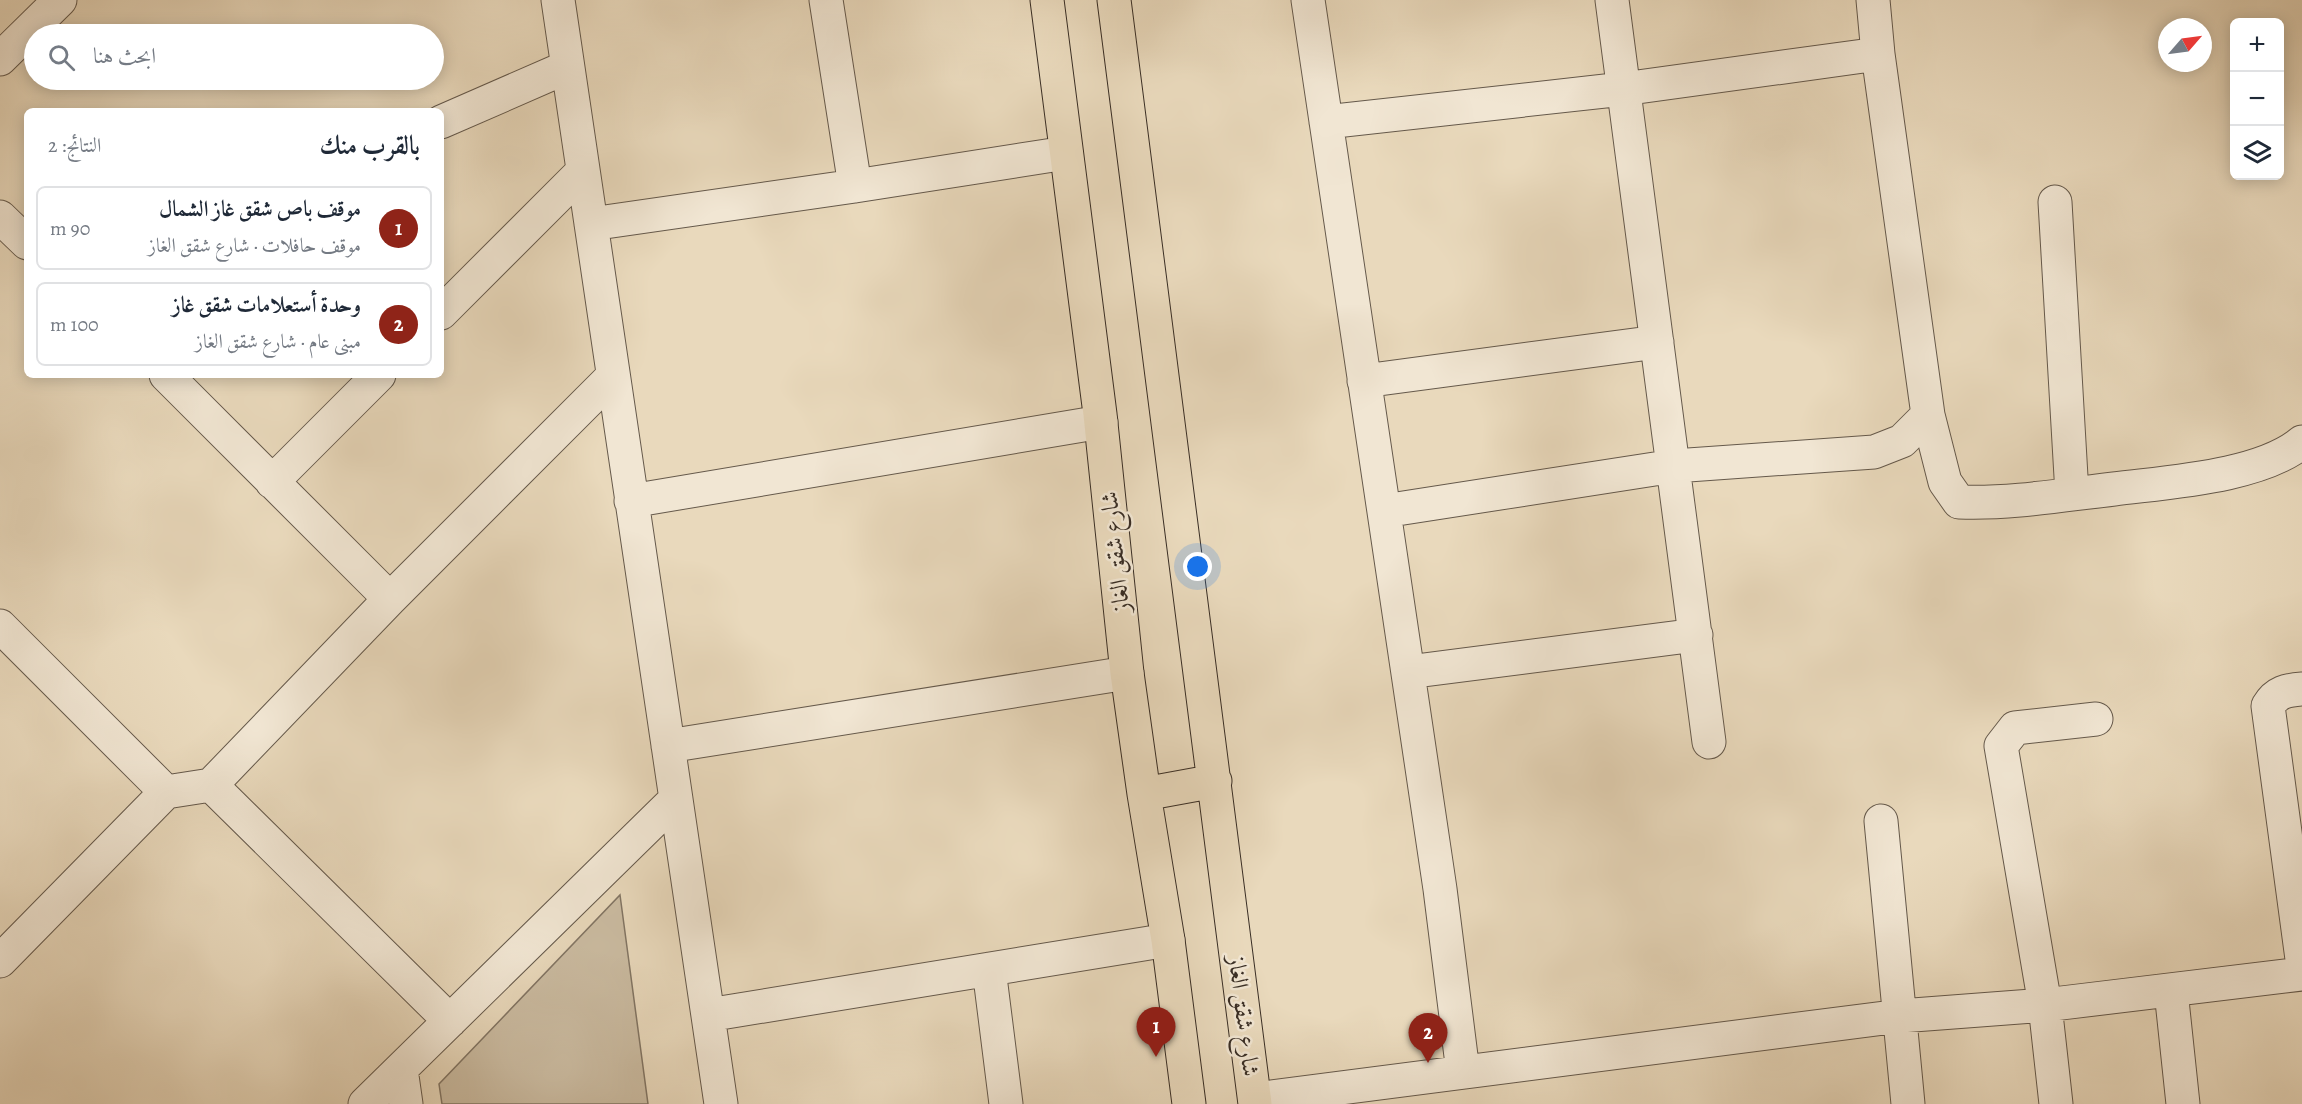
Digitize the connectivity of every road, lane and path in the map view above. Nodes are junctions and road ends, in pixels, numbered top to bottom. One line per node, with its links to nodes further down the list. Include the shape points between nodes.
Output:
1 (60, 0): 9 (street)
2 (558, 0): 13 (street)
3 (826, 0): 19 (street)
4 (1047, 0): 17 (main road, شارع شقق الغاز)
5 (1114, 0): 47 (main road, شارع شقق الغاز)
6 (1308, 0): 16 (street)
7 (1612, 0): 14 (street)
8 (1873, 0): 11 (street)
9 (36, 24)
10 (24, 35): 12 (street)
11 (1878, 54): 14 (street); 30 (street)
12 (0, 59)
13 (567, 67): 15 (street); 18 (street)
14 (1623, 89): 16 (street); 25 (street)
15 (444, 121)
16 (1326, 122): 29 (street)
17 (1066, 153): 19 (street); 31 (main road, شارع شقق الغاز)
18 (583, 171): 22 (street); 24 (street)
19 (855, 186): 22 (street)
20 (2055, 202): 35 (street)
21 (0, 218): 23 (street)
22 (591, 224): 26 (street)
23 (24, 240)
24 (444, 310)
25 (1657, 342): 29 (street); 33 (street)
26 (613, 376): 36 (street); 38 (street)
27 (169, 378): 34 (street)
28 (376, 378): 34 (street)
29 (1364, 381): 37 (street)
30 (1928, 415): 33 (street, via 1902,441 1874,452); 35 (street, via 1945,482 1959,502 1997,503)
31 (1101, 422): 36 (street); 42 (main road, شارع شقق الغاز)
32 (2302, 442): 35 (street, via 2258,464 2217,476)
33 (1674, 466): 37 (street); 40 (street)
34 (272, 482): 38 (street)
35 (2072, 494)
36 (632, 501): 46 (street)
37 (1384, 511): 41 (street)
38 (390, 599): 48 (street)
39 (0, 626): 49 (street)
40 (1696, 635): 41 (street); 45 (street)
41 (1408, 672): 64 (street)
42 (1127, 673): 46 (street); 50 (main road, شارع شقق الغاز)
43 (2302, 689): 54 (street, via 2286,690 2272,698 2268,706)
44 (2096, 719): 59 (street, via 2015,728 2001,746)
45 (1709, 742)
46 (668, 746): 51 (street)
47 (1215, 782): 50 (main road); 65 (main road, شارع شقق الغاز)
48 (212, 785): 49 (street); 62 (street)
49 (166, 792): 55 (street)
50 (1144, 794): 53 (main road, شارع شقق الغاز)
51 (676, 799): 60 (street); 62 (street)
52 (1881, 821): 61 (street)
53 (1168, 940): 56 (street); 70 (main road, شارع شقق الغاز)
54 (2302, 959)
55 (0, 961)
56 (989, 969): 60 (street); 69 (street)
57 (2302, 974): 58 (street)
58 (2171, 991): 59 (street); 73 (street)
59 (2044, 1005): 61 (street); 72 (street)
60 (708, 1015): 68 (street)
61 (1900, 1016): 64 (street); 71 (street)
62 (450, 1021): 63 (street)
63 (401, 1069): 66 (street); 67 (street)
64 (1463, 1072): 65 (street)
65 (1255, 1102)
66 (364, 1104)
67 (406, 1104)
68 (721, 1104)
69 (1006, 1104)
70 (1189, 1104)
71 (1908, 1104)
72 (2056, 1104)
73 (2183, 1104)

